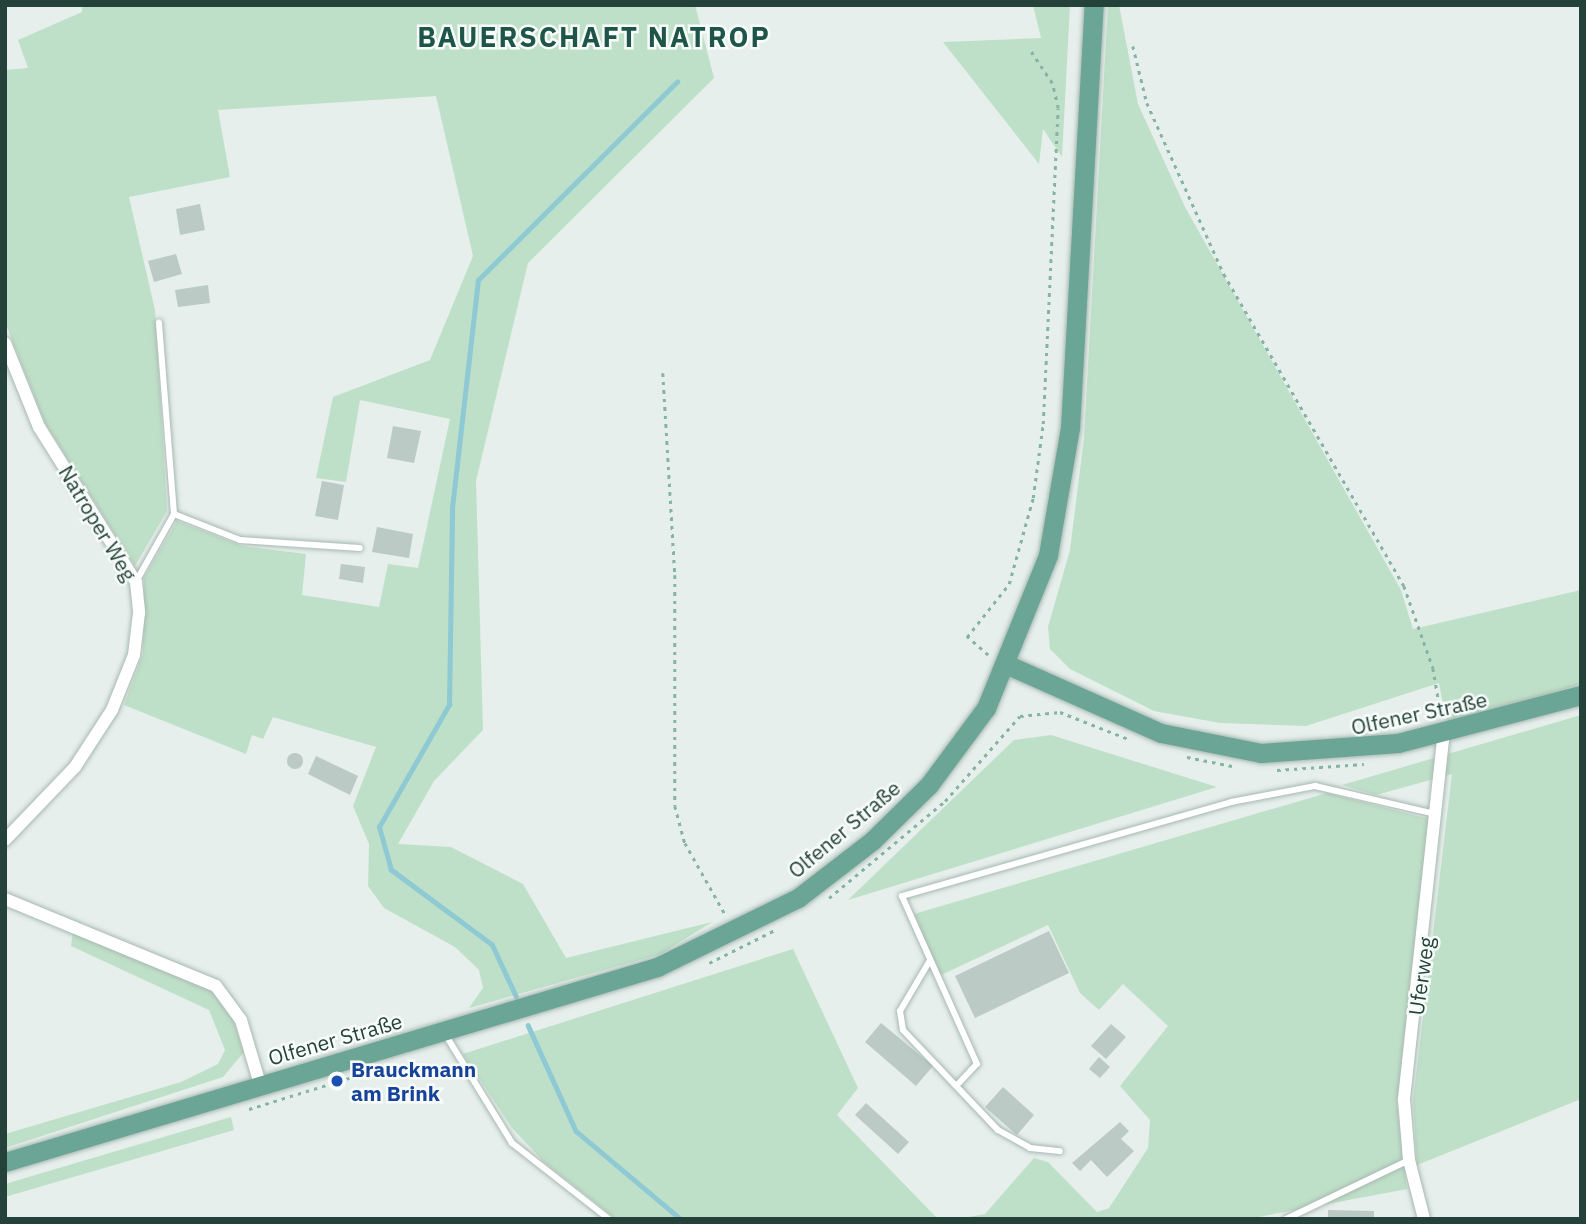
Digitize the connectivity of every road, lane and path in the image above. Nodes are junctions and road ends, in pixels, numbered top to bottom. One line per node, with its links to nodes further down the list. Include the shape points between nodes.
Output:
1 (1094, 5): 10 (main road, via 1070,428 1048,555)
2 (1133, 46): 12 (path, via 1147,103 1224,274 1404,586 1433,668)
3 (1030, 50): 10 (path, via 1052,83 1058,108 1042,424 1033,498 1009,584 967,637 975,649)
4 (159, 323): 7 (lane)
5 (5, 343): 9 (street, Natroper Weg, via 39,428)
6 (663, 373): 16 (path, via 675,575 675,806 685,844)
7 (174, 514): 8 (lane, via 240,540); 9 (lane)
8 (360, 548)
9 (136, 582): 14 (street, Natroper Weg, via 134,655 112,710 75,767)
10 (1008, 665): 12 (main road, Olfener Straße, via 1161,733 1214,747 1346,751); 16 (main road, Olfener Straße, via 958,751 888,826 798,898)
11 (1581, 695): 12 (main road, Olfener Straße)
12 (1444, 732): 13 (street, Uferweg)
13 (1439, 815): 17 (lane, via 1315,786 1231,802 902,896); 22 (street, Uferweg, via 1404,1099)
14 (5, 840)
15 (5, 899): 20 (street, via 216,986 241,1020)
16 (734, 932): 18 (main road, Olfener Straße, via 633,976)
17 (929, 962): 19 (lane, via 977,1064); 19 (lane, via 899,1020)
18 (445, 1032): 20 (main road, Olfener Straße); 24 (lane, via 512,1143)
19 (959, 1083): 21 (lane, via 965,1098 1013,1141)
20 (260, 1084): 23 (main road, Olfener Straße)
21 (1060, 1151)
22 (1409, 1160): 25 (lane); 26 (street, Uferweg)
23 (5, 1162)
24 (609, 1219)
25 (1286, 1219)
26 (1424, 1219)

